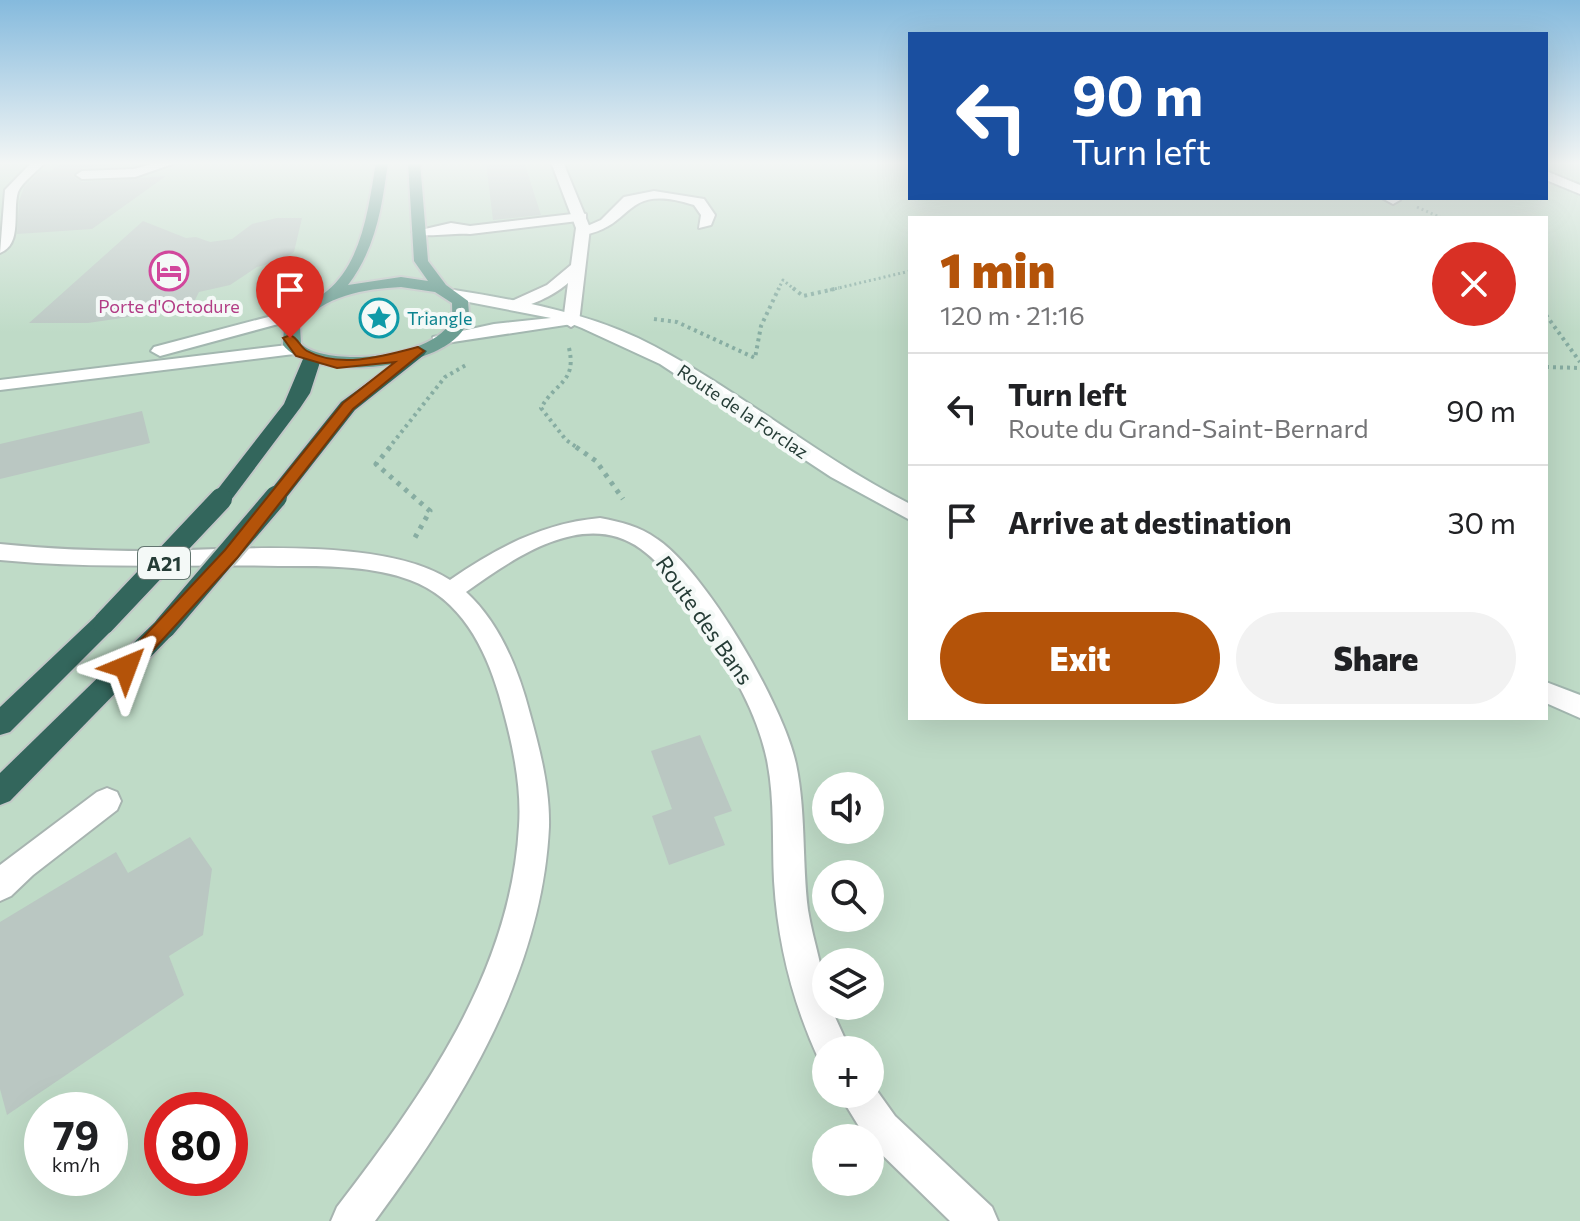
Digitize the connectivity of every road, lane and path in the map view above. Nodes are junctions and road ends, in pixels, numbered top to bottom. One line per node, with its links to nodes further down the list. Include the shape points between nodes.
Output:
1 (9, 219): 10 (street)
2 (373, 219): 14 (main road, via 360,261)
3 (418, 219): 9 (main road)
4 (580, 219): 7 (street)
5 (612, 219): 7 (street, via 596,230)
6 (706, 219): 8 (street)
7 (582, 224): 9 (street); 11 (street)
8 (704, 225)
9 (419, 232): 13 (main road, via 421,261)
10 (0, 249)
11 (577, 267): 15 (street, via 553,288); 19 (street)
12 (908, 271): 17 (path, via 803,296 783,280 761,326 755,358 677,322)
13 (447, 291): 14 (main road, via 388,282); 15 (street, Route de la Forclaz); 20 (main road, via 462,307 460,319)
14 (331, 297): 16 (main road)
15 (513, 304): 19 (street, Route de la Forclaz)
16 (302, 313): 22 (main road, via 289,332); 27 (street)
17 (647, 318)
18 (1548, 318): 23 (path)
19 (579, 324): 20 (street, Route de la Forclaz, via 494,329); 29 (path, via 568,344 574,366 569,379 545,398 541,408 566,440 596,461); 30 (street, Route de la Forclaz, via 668,360 818,462)
20 (439, 341): 21 (main road)
21 (418, 351): 22 (main road, via 352,364); 37 (highway, A21, bridge, via 348,406 165,627)
22 (304, 354): 27 (street, via 220,355); 36 (highway, A21, bridge, via 301,393 221,499)
23 (1580, 362)
24 (470, 363): 32 (path, via 445,377 376,464 430,511 422,531)
25 (1548, 367): 26 (path)
26 (1580, 368)
27 (33, 381): 28 (street)
28 (0, 385)
29 (624, 501)
30 (908, 512)
31 (0, 552): 32 (street, via 103,560 263,557)
32 (391, 565): 33 (street)
33 (451, 591): 40 (street, Route des Bans, via 533,538 578,529 621,529 648,542 677,573 751,681 778,747 802,979); 42 (street, via 489,639 513,694 535,823 530,872 505,957 467,1045 393,1167)
34 (1548, 693): 35 (street)
35 (1580, 707)
36 (0, 724)
37 (0, 792)
38 (107, 801): 39 (street)
39 (0, 886)
40 (826, 1036)
41 (867, 1108): 43 (street, via 882,1129)
42 (351, 1221)
43 (978, 1221)

